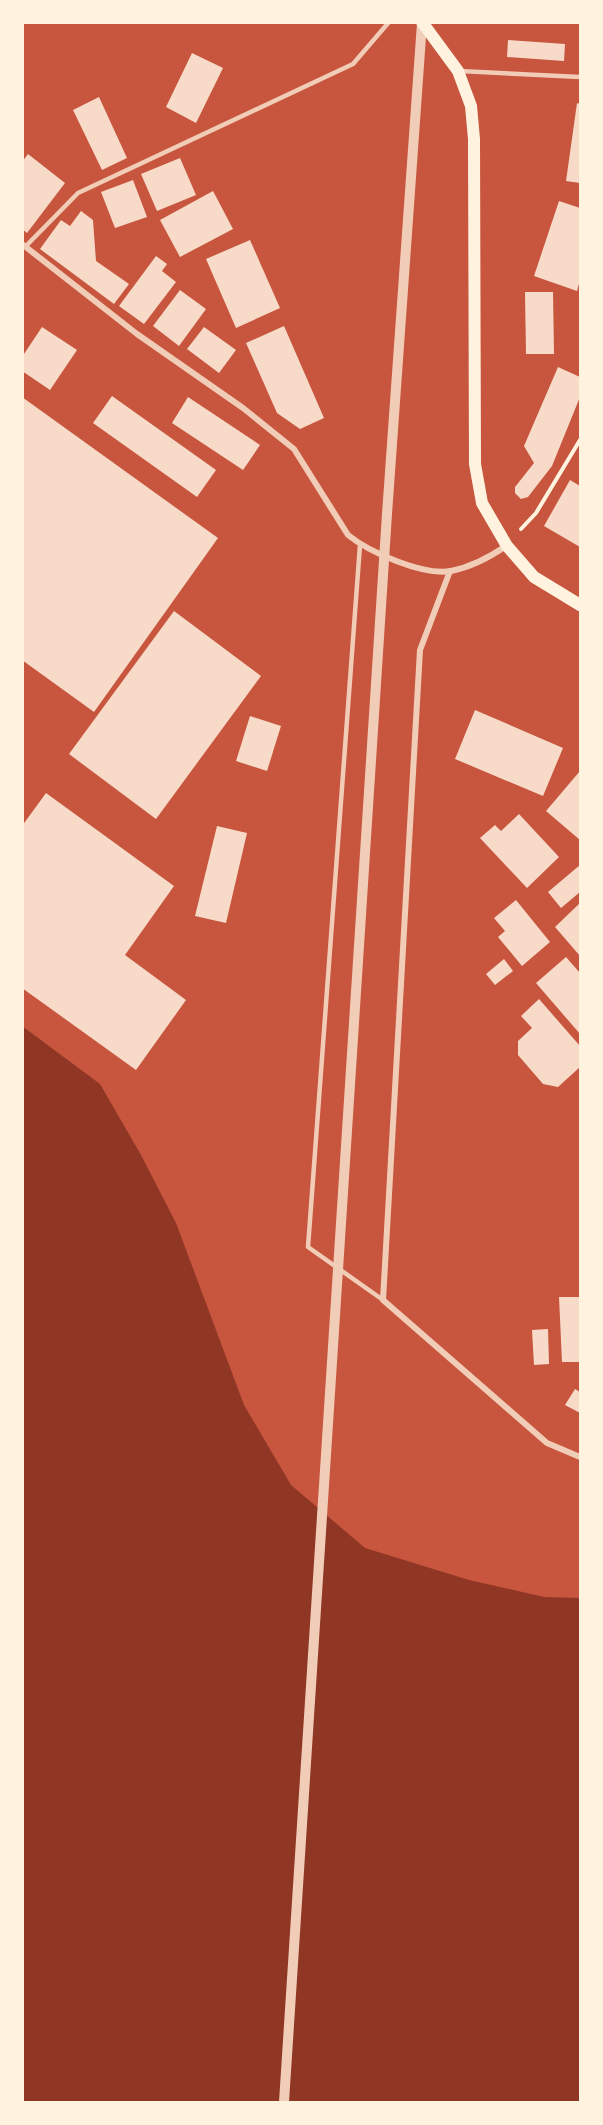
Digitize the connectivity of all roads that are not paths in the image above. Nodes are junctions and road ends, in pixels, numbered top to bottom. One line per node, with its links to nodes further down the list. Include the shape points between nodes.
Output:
1 (388, 22): 5 (lane, via 353,64 78,193)
2 (422, 22): 3 (main road); 12 (street)
3 (458, 71): 4 (lane); 7 (main road, via 471,106 474,139 475,464 482,503)
4 (580, 77)
5 (24, 245): 6 (street, via 294,449 348,535)
6 (360, 545): 8 (street, via 413,567); 10 (lane, via 308,1247)
7 (507, 546): 8 (street, via 485,560); 9 (main road, via 534,577)
8 (450, 571): 10 (street, via 420,650)
9 (580, 605)
10 (383, 1300): 11 (street, via 547,1443)
11 (580, 1457)
12 (284, 2103)

